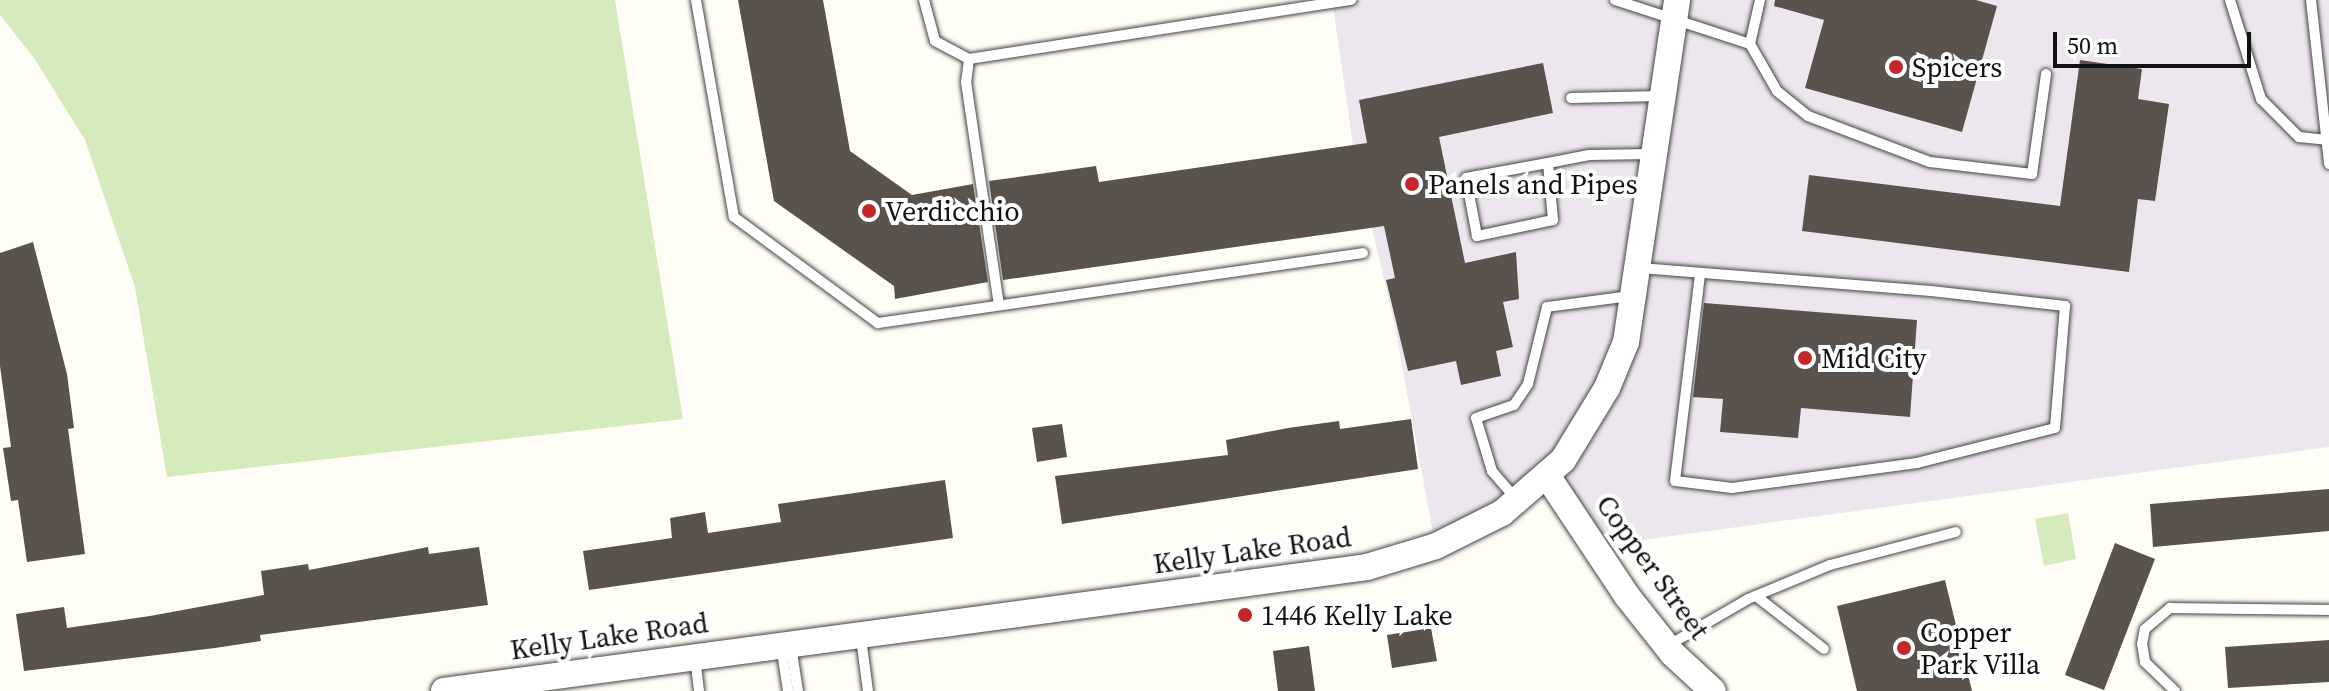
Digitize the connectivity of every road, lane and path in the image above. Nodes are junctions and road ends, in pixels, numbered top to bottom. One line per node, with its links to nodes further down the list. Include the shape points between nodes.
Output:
1 (696, 0): 22 (lane, via 734,217 878,323)
2 (924, 0): 10 (lane, via 935,41)
3 (1351, 0): 10 (lane)
4 (1615, 0): 8 (lane)
5 (1760, 0): 9 (lane)
6 (2230, 0): 14 (lane, via 2261,99 2299,137)
7 (2311, 0): 14 (lane)
8 (1675, 9): 9 (lane); 12 (street, Kelly Lake Road)
9 (1750, 44): 11 (lane, via 1777,91 1808,116 1930,162 2032,174)
10 (969, 59): 22 (lane, via 966,82)
11 (2046, 74)
12 (1661, 96): 13 (lane); 15 (street, Kelly Lake Road)
13 (1571, 98)
14 (2328, 140): 17 (lane)
15 (1654, 154): 16 (lane, via 1589,155); 19 (street, Kelly Lake Road)
16 (1548, 163): 16 (lane, via 1466,178 1477,236 1553,220)
17 (2329, 164)
18 (1363, 253): 22 (lane)
19 (1640, 268): 20 (lane); 21 (street, Kelly Lake Road)
20 (1700, 273): 20 (lane, via 2065,306 2055,428 1917,463 1732,488 1675,481)
21 (1635, 295): 23 (street, Kelly Lake Road, via 1626,342 1607,388); 24 (lane, via 1547,307 1528,384 1514,405 1476,418 1492,471)
22 (999, 305)
23 (1548, 477): 24 (street, Kelly Lake Road); 30 (street, Copper Street)
24 (1518, 502): 28 (street, Kelly Lake Road, via 1436,546 1367,567)
25 (1956, 532): 26 (lane, via 1830,565)
26 (1756, 596): 30 (lane); 31 (lane)
27 (2329, 610): 39 (lane, via 2170,608 2145,629 2142,644 2145,662)
28 (860, 634): 29 (street, Kelly Lake Road); 37 (lane)
29 (786, 644): 32 (street, Kelly Lake Road); 35 (lane); 36 (lane)
30 (1667, 646): 38 (street, Copper Street)
31 (1824, 649)
32 (694, 656): 33 (street, Kelly Lake Road); 34 (lane)
33 (444, 691)
34 (699, 691)
35 (788, 691)
36 (798, 691)
37 (868, 691)
38 (1713, 691)
39 (2175, 691)

